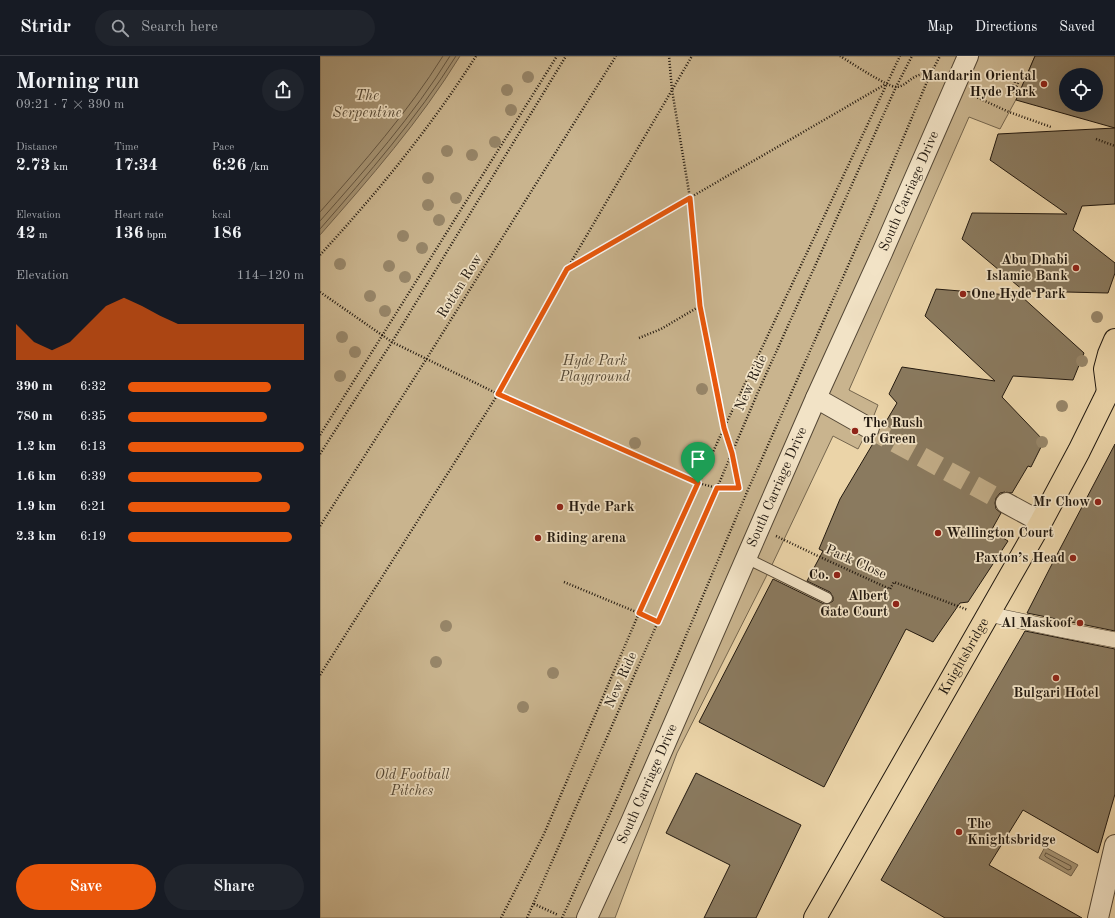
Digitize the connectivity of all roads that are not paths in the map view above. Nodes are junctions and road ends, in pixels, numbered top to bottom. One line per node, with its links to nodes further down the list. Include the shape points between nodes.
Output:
1 (968, 56): 4 (street, South Carriage Drive)
2 (1115, 340): 3 (main road, Knightsbridge, via 1105,369)
3 (1111, 390): 7 (main road, Knightsbridge)
4 (816, 398): 5 (street); 8 (street, South Carriage Drive)
5 (870, 428)
6 (1006, 503): 7 (street)
7 (1041, 522): 10 (main road, Knightsbridge)
8 (746, 558): 9 (lane); 13 (street, South Carriage Drive)
9 (827, 598)
10 (988, 614): 11 (street); 14 (main road, Knightsbridge)
11 (1115, 640)
12 (1115, 845): 15 (street)
13 (588, 918)
14 (815, 918)
15 (1098, 918)

